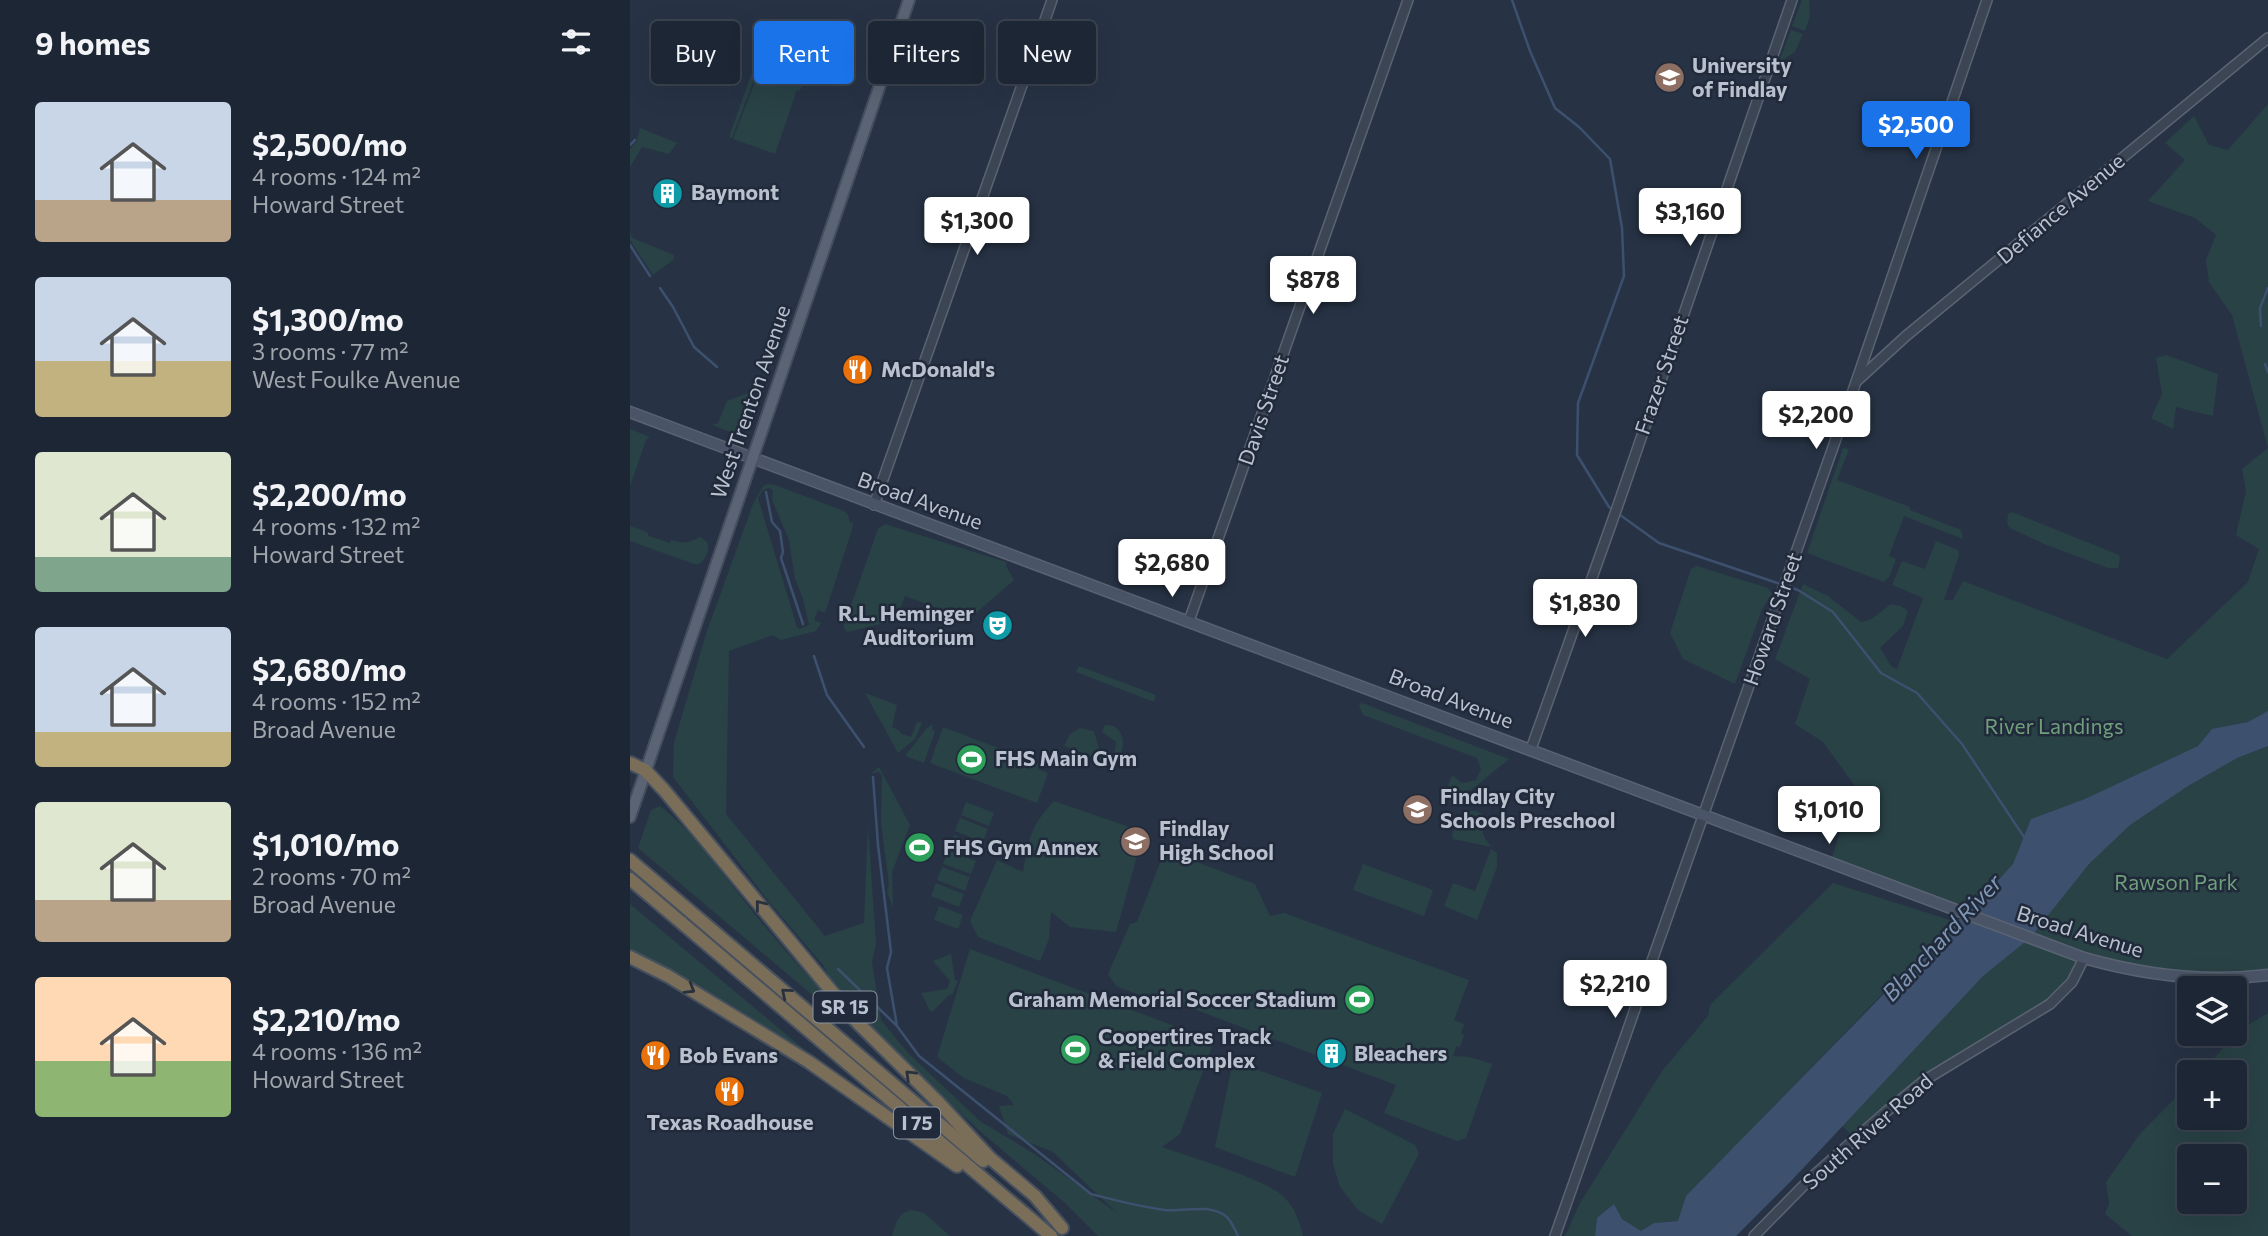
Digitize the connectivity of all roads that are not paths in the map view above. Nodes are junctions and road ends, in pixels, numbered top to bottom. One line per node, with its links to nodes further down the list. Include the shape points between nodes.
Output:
1 (909, 0): 9 (main road, West Trenton Avenue)
2 (1052, 0): 10 (street)
3 (1408, 0): 11 (street, Davis Street)
4 (1792, 0): 12 (street, Frazer Street)
5 (1987, 0): 7 (street, Howard Street)
6 (2268, 38): 7 (street, Defiance Avenue)
7 (1856, 382): 15 (street, Howard Street)
8 (630, 412): 9 (main road, Broad Avenue)
9 (752, 458): 10 (main road, Broad Avenue); 14 (main road, West Trenton Avenue)
10 (874, 505): 11 (main road, Broad Avenue)
11 (1189, 621): 12 (main road, Broad Avenue)
12 (1531, 750): 15 (main road, Broad Avenue)
13 (630, 762): 14 (highway)
14 (645, 770): 16 (main road, West Trenton Avenue); 23 (highway, SR 15, one-way to 14, via 858,1023)
15 (1704, 814): 20 (main road, Broad Avenue); 25 (street, Howard Street)
16 (630, 816)
17 (630, 860): 23 (highway, I 75, one-way to 17)
18 (630, 879): 22 (highway, I 75)
19 (630, 957): 22 (highway, one-way to 22, via 809,1062)
20 (2084, 958): 21 (main road, Broad Avenue, via 2183,977); 26 (street, South River Road, via 2072,982 2050,1004 1925,1080 1813,1176)
21 (2268, 975)
22 (1017, 1208): 24 (highway, I 75)
23 (1067, 1232)
24 (1051, 1236)
25 (1555, 1236)
26 (1754, 1236)

